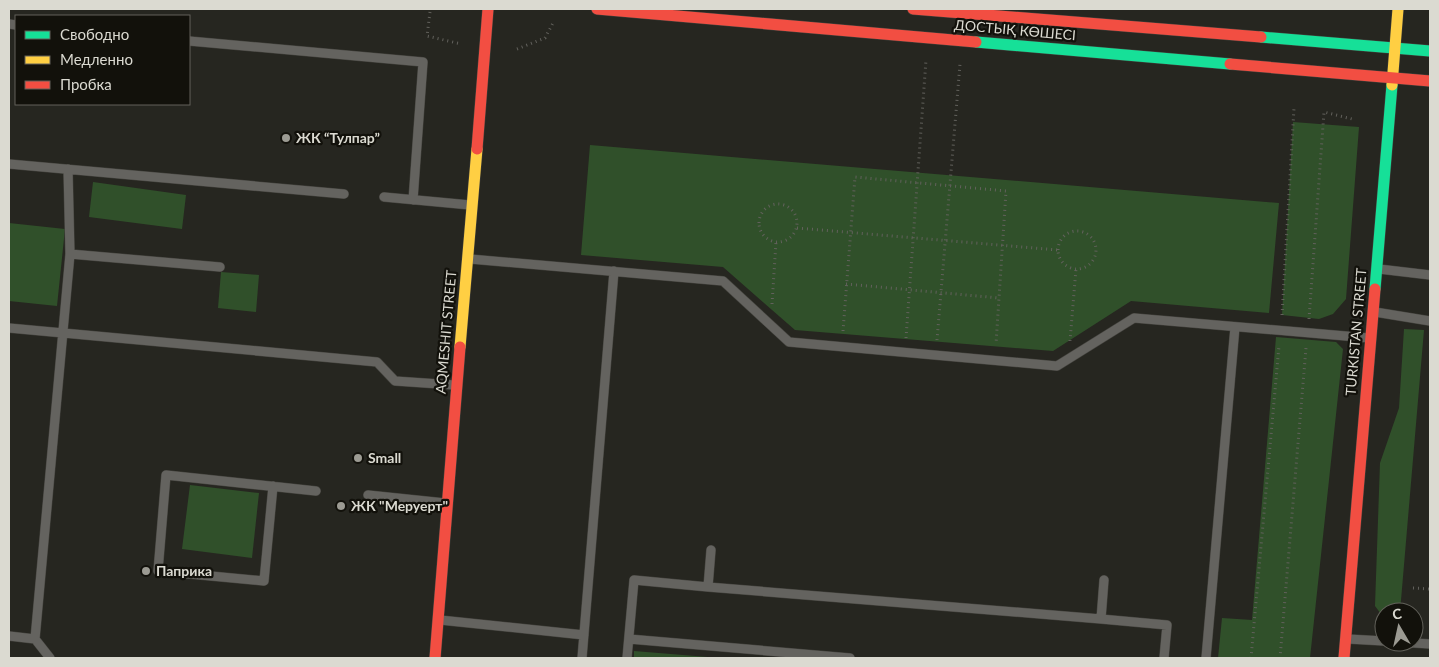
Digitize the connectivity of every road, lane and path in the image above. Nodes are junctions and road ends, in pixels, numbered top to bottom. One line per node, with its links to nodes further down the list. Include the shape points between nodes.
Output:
1 (488, 9): 27 (street, AQMESHIT STREET)
2 (597, 9): 9 (street, ДОСТЫҚ КӨШЕСІ)
3 (913, 9): 7 (street, ДОСТЫҚ КӨШЕСІ)
4 (1064, 9): 7 (lane)
5 (1398, 9): 13 (street, TURKISTAN STREET)
6 (430, 12): 12 (path, via 427,36)
7 (1063, 21): 13 (street, ДОСТЫҚ КӨШЕСІ)
8 (553, 23): 14 (path, via 545,38)
9 (928, 37): 10 (street, ДОСТЫҚ КӨШЕСІ); 22 (path)
10 (962, 40): 16 (street, ДОСТЫҚ КӨШЕСІ); 23 (path)
11 (190, 41): 26 (lane, via 423,62)
12 (468, 46)
13 (1395, 47): 15 (street, ДОСТЫҚ КӨШЕСІ); 16 (street, TURKISTAN STREET)
14 (517, 49)
15 (1430, 51)
16 (1392, 77): 17 (street, ДОСТЫҚ КӨШЕСІ); 39 (street, TURKISTAN STREET)
17 (1430, 81)
18 (1294, 108): 51 (path)
19 (1352, 119): 52 (path, via 1324,112)
20 (9, 164): 21 (lane)
21 (68, 169): 24 (lane); 35 (lane)
22 (917, 182): 23 (path); 29 (path, via 855,177); 30 (path)
23 (950, 186): 31 (path); 33 (path, via 1006,191)
24 (344, 194)
25 (384, 197): 26 (lane)
26 (413, 200): 27 (lane)
27 (472, 205): 36 (street, AQMESHIT STREET)
28 (797, 228): 29 (path); 32 (path, via 790,238); 32 (path, via 792,210 780,204 768,207 760,217 759,229 767,239)
29 (851, 231): 30 (path); 42 (path)
30 (913, 236): 31 (path); 43 (path)
31 (945, 239): 33 (path); 44 (path)
32 (776, 242): 48 (path)
33 (1003, 245): 34 (path); 45 (path)
34 (1058, 250): 38 (path, via 1062,262); 38 (path, via 1062,238 1072,231 1079,230 1090,236 1097,246 1094,259 1085,268)
35 (70, 254): 37 (lane); 53 (lane)
36 (467, 259): 40 (lane); 60 (street, AQMESHIT STREET)
37 (220, 267)
38 (1076, 269): 58 (path)
39 (1376, 269): 41 (lane); 46 (street, TURKISTAN STREET)
40 (614, 271): 48 (lane, via 723,281); 72 (lane)
41 (1430, 275)
42 (846, 284): 43 (path); 55 (path)
43 (909, 289): 44 (path); 56 (path)
44 (941, 293): 45 (path); 57 (path)
45 (999, 298): 59 (path)
46 (1372, 312): 47 (lane); 54 (street, TURKISTAN STREET)
47 (1430, 321)
48 (770, 324): 55 (lane, via 789,342)
49 (1235, 327): 51 (lane); 58 (lane, via 1134,318); 84 (lane)
50 (9, 328): 53 (lane)
51 (1281, 331): 52 (lane); 85 (path)
52 (1308, 332): 54 (lane); 86 (path)
53 (63, 333): 60 (lane, via 377,362 395,381); 75 (lane)
54 (1370, 338): 74 (street, TURKISTAN STREET)
55 (841, 347): 56 (lane)
56 (905, 352): 57 (lane)
57 (936, 355): 59 (lane)
58 (1068, 359): 59 (lane, via 1057,366)
59 (995, 360)
60 (457, 385): 64 (street, AQMESHIT STREET)
61 (273, 486): 61 (lane, via 166,475 158,571 264,581); 62 (lane)
62 (316, 491)
63 (368, 495): 64 (lane)
64 (447, 503): 71 (street, AQMESHIT STREET)
65 (711, 550): 67 (lane)
66 (1104, 580): 70 (lane)
67 (708, 587): 70 (lane); 76 (lane, via 634,580)
68 (1412, 588): 69 (path)
69 (1430, 589)
70 (1101, 619): 83 (lane, via 1167,625)
71 (438, 620): 72 (lane); 79 (street, AQMESHIT STREET)
72 (584, 635): 80 (lane)
73 (9, 636): 75 (lane)
74 (1345, 638): 77 (lane); 87 (street, TURKISTAN STREET)
75 (35, 639): 78 (lane)
76 (629, 639): 81 (lane); 82 (lane)
77 (1374, 640)
78 (50, 658)
79 (435, 658)
80 (582, 658)
81 (627, 658)
82 (850, 658)
83 (1164, 658)
84 (1206, 658)
85 (1251, 658)
86 (1280, 658)
87 (1344, 658)

